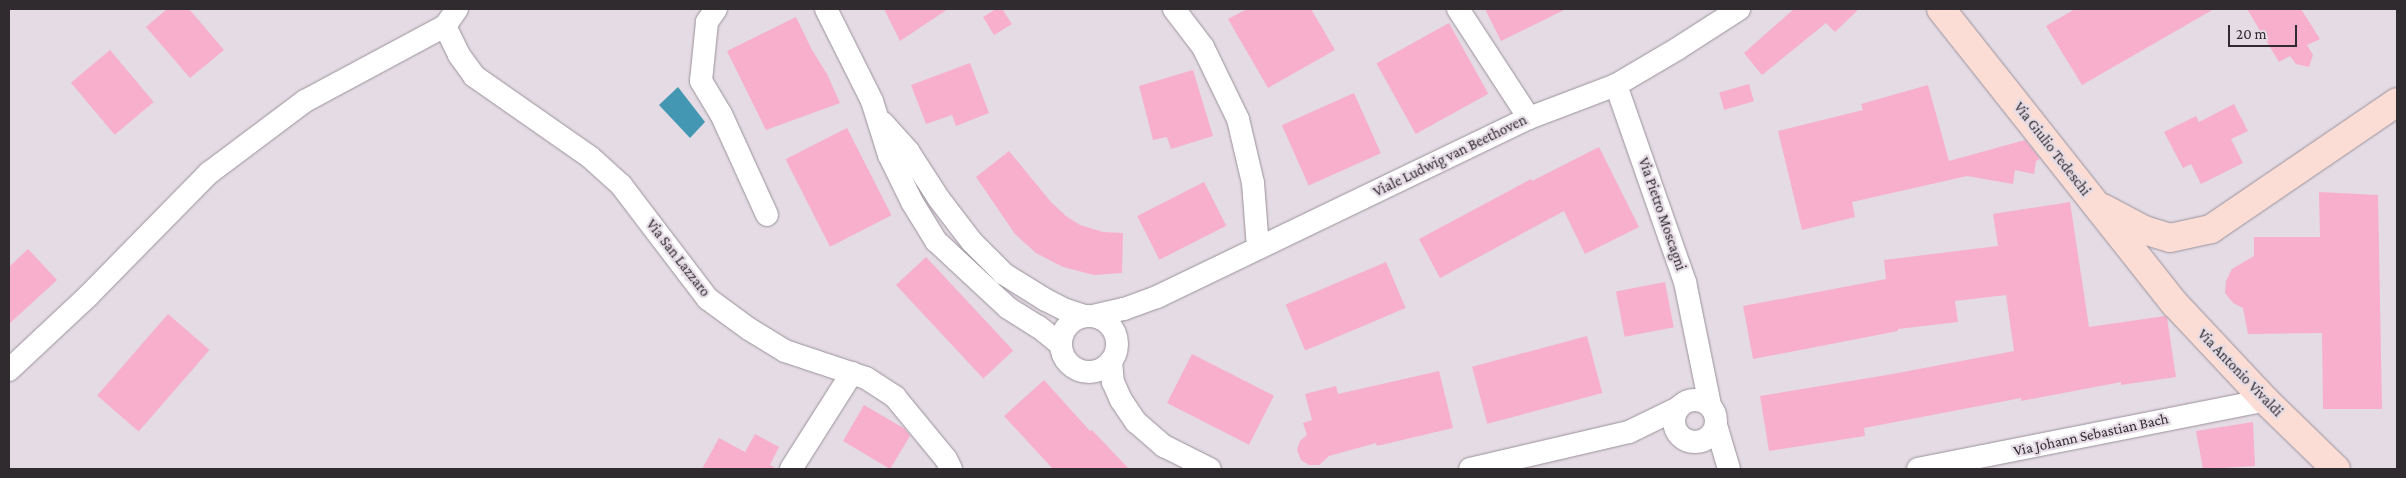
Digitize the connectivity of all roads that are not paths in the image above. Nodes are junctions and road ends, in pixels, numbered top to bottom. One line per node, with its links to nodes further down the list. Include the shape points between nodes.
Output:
1 (716, 9): 13 (street, via 707,22 701,81)
2 (826, 9): 11 (street)
3 (1174, 9): 15 (street, via 1203,47 1238,119 1252,183)
4 (1458, 9): 10 (street)
5 (1739, 9): 8 (street, Viale Ludwig van Beethoven, via 1677,50)
6 (1941, 9): 12 (street, Via Giulio Tedeschi)
7 (451, 18): 22 (street, via 305,101 209,172 88,296); 23 (street, Via San Lazzaro, via 459,55 474,76 590,157 621,185 708,299 785,351)
8 (1616, 84): 10 (street, Viale Ludwig van Beethoven); 20 (street, Via Pietro Moscagni, via 1685,282)
9 (2397, 102): 14 (street, Via Giulio Tedeschi, via 2211,229)
10 (1530, 118): 15 (street, Viale Ludwig van Beethoven)
11 (879, 119): 18 (street, via 908,151 972,242 1004,274 1066,310); 19 (street, via 889,155 936,241 1008,308)
12 (2095, 203): 14 (street, Via Giulio Tedeschi, via 2144,230); 16 (street, Via Antonio Vivaldi)
13 (767, 215)
14 (2170, 238): 16 (street, via 2157,248)
15 (1258, 248): 17 (street, Viale Ludwig van Beethoven)
16 (2150, 271): 24 (street, Via Antonio Vivaldi, via 2175,304)
17 (1157, 297): 18 (street, Viale Ludwig van Beethoven, via 1124,309); 21 (street, Viale Ludwig van Beethoven, via 1137,316)
18 (1089, 316): 19 (street, via 1070,322); 21 (street, via 1108,324 1114,331)
19 (1060, 345): 21 (street, via 1068,362 1085,371 1094,371)
20 (1700, 346): 25 (street, Via Pietro Moscagni); 26 (street, Via Pietro Moscagni)
21 (1114, 354): 30 (street, via 1114,382 1136,422 1164,446)
22 (9, 370)
23 (852, 373): 28 (street, Via San Lazzaro, via 895,397); 29 (street)
24 (2265, 400): 34 (street, Via Johann Sebastian Bach); 35 (street, Via Antonio Vivaldi)
25 (1681, 406): 26 (street, via 1697,400); 27 (street, via 1674,421 1675,428 1684,440); 31 (street, via 1629,432)
26 (1713, 415): 27 (street, via 1710,437); 33 (street, Via Pietro Moscagni)
27 (1697, 443): 32 (street)
28 (945, 466)
29 (791, 469)
30 (1210, 469)
31 (1470, 469)
32 (1720, 469)
33 (1729, 469)
34 (1918, 469)
35 (2336, 469)

